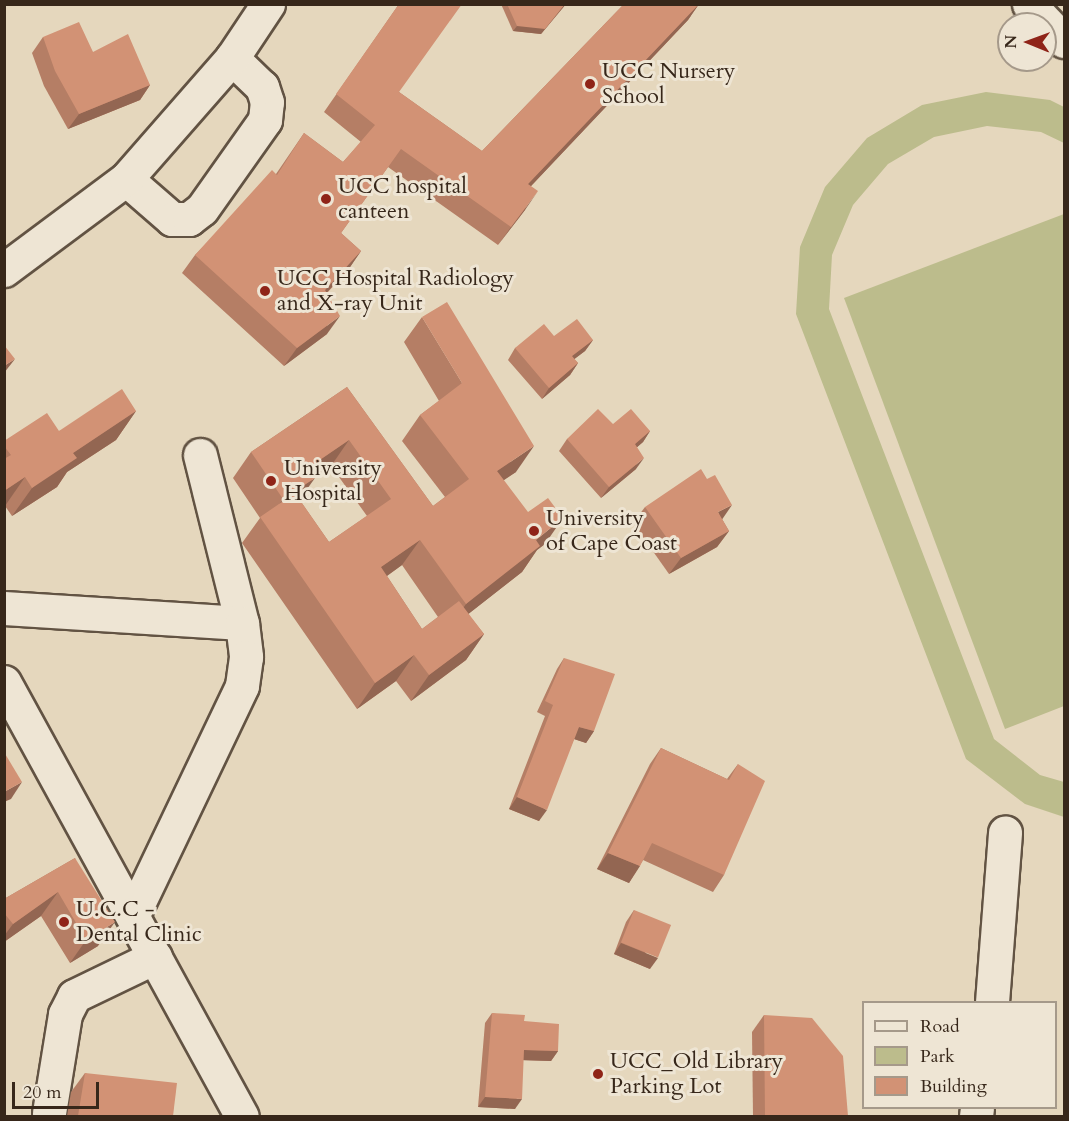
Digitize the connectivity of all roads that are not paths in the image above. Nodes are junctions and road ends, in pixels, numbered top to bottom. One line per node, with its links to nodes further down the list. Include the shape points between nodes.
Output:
1 (268, 4): 4 (street)
2 (1029, 4): 3 (street)
3 (1065, 41)
4 (232, 57): 5 (street); 5 (street, via 262,87 267,102 265,120 202,209 189,219 172,219)
5 (126, 179): 6 (street)
6 (4, 270)
7 (200, 455): 9 (street)
8 (4, 608): 9 (street)
9 (242, 623): 12 (street, via 246,657 242,686)
10 (4, 682): 12 (street)
11 (1005, 832): 14 (street)
12 (133, 915): 13 (street)
13 (155, 957): 15 (street, via 74,996 65,1014); 16 (street)
14 (992, 1001)
15 (49, 1113)
16 (243, 1116)

